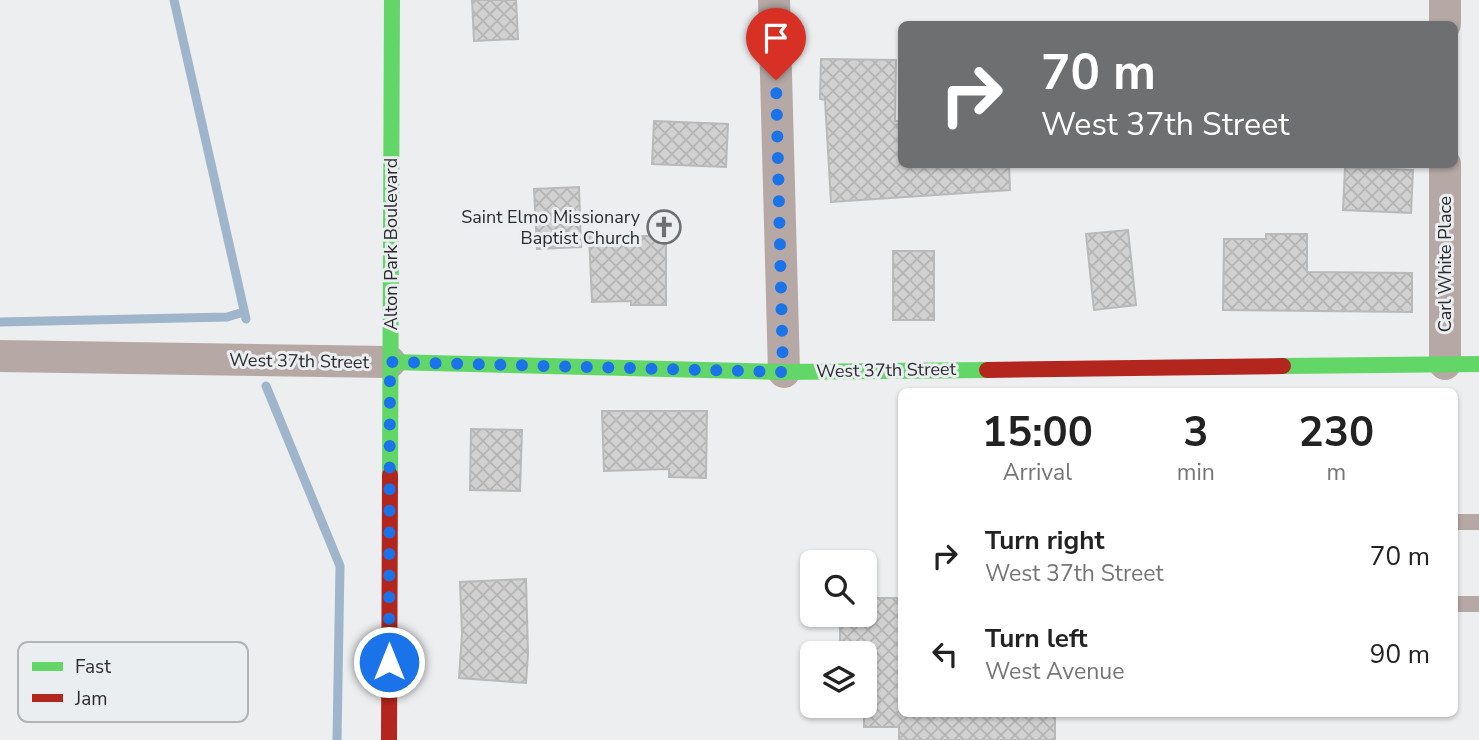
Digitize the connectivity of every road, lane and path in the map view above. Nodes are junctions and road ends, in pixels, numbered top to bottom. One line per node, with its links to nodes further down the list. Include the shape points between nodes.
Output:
1 (392, 0): 7 (street, Alton Park Boulevard)
2 (774, 0): 11 (street)
3 (1445, 0): 4 (street)
4 (1445, 21)
5 (1445, 168): 8 (street, Carl White Place)
6 (0, 356): 7 (street, West 37th Street)
7 (390, 362): 11 (street, West 37th Street); 17 (street, Alton Park Boulevard)
8 (1445, 364): 9 (street, West 37th Street); 10 (street, West 37th Street)
9 (1479, 364)
10 (954, 370): 11 (street, West 37th Street); 12 (lane)
11 (783, 372)
12 (956, 388)
13 (1458, 522): 14 (lane)
14 (1479, 522)
15 (1458, 604): 16 (lane)
16 (1479, 604)
17 (389, 740)

